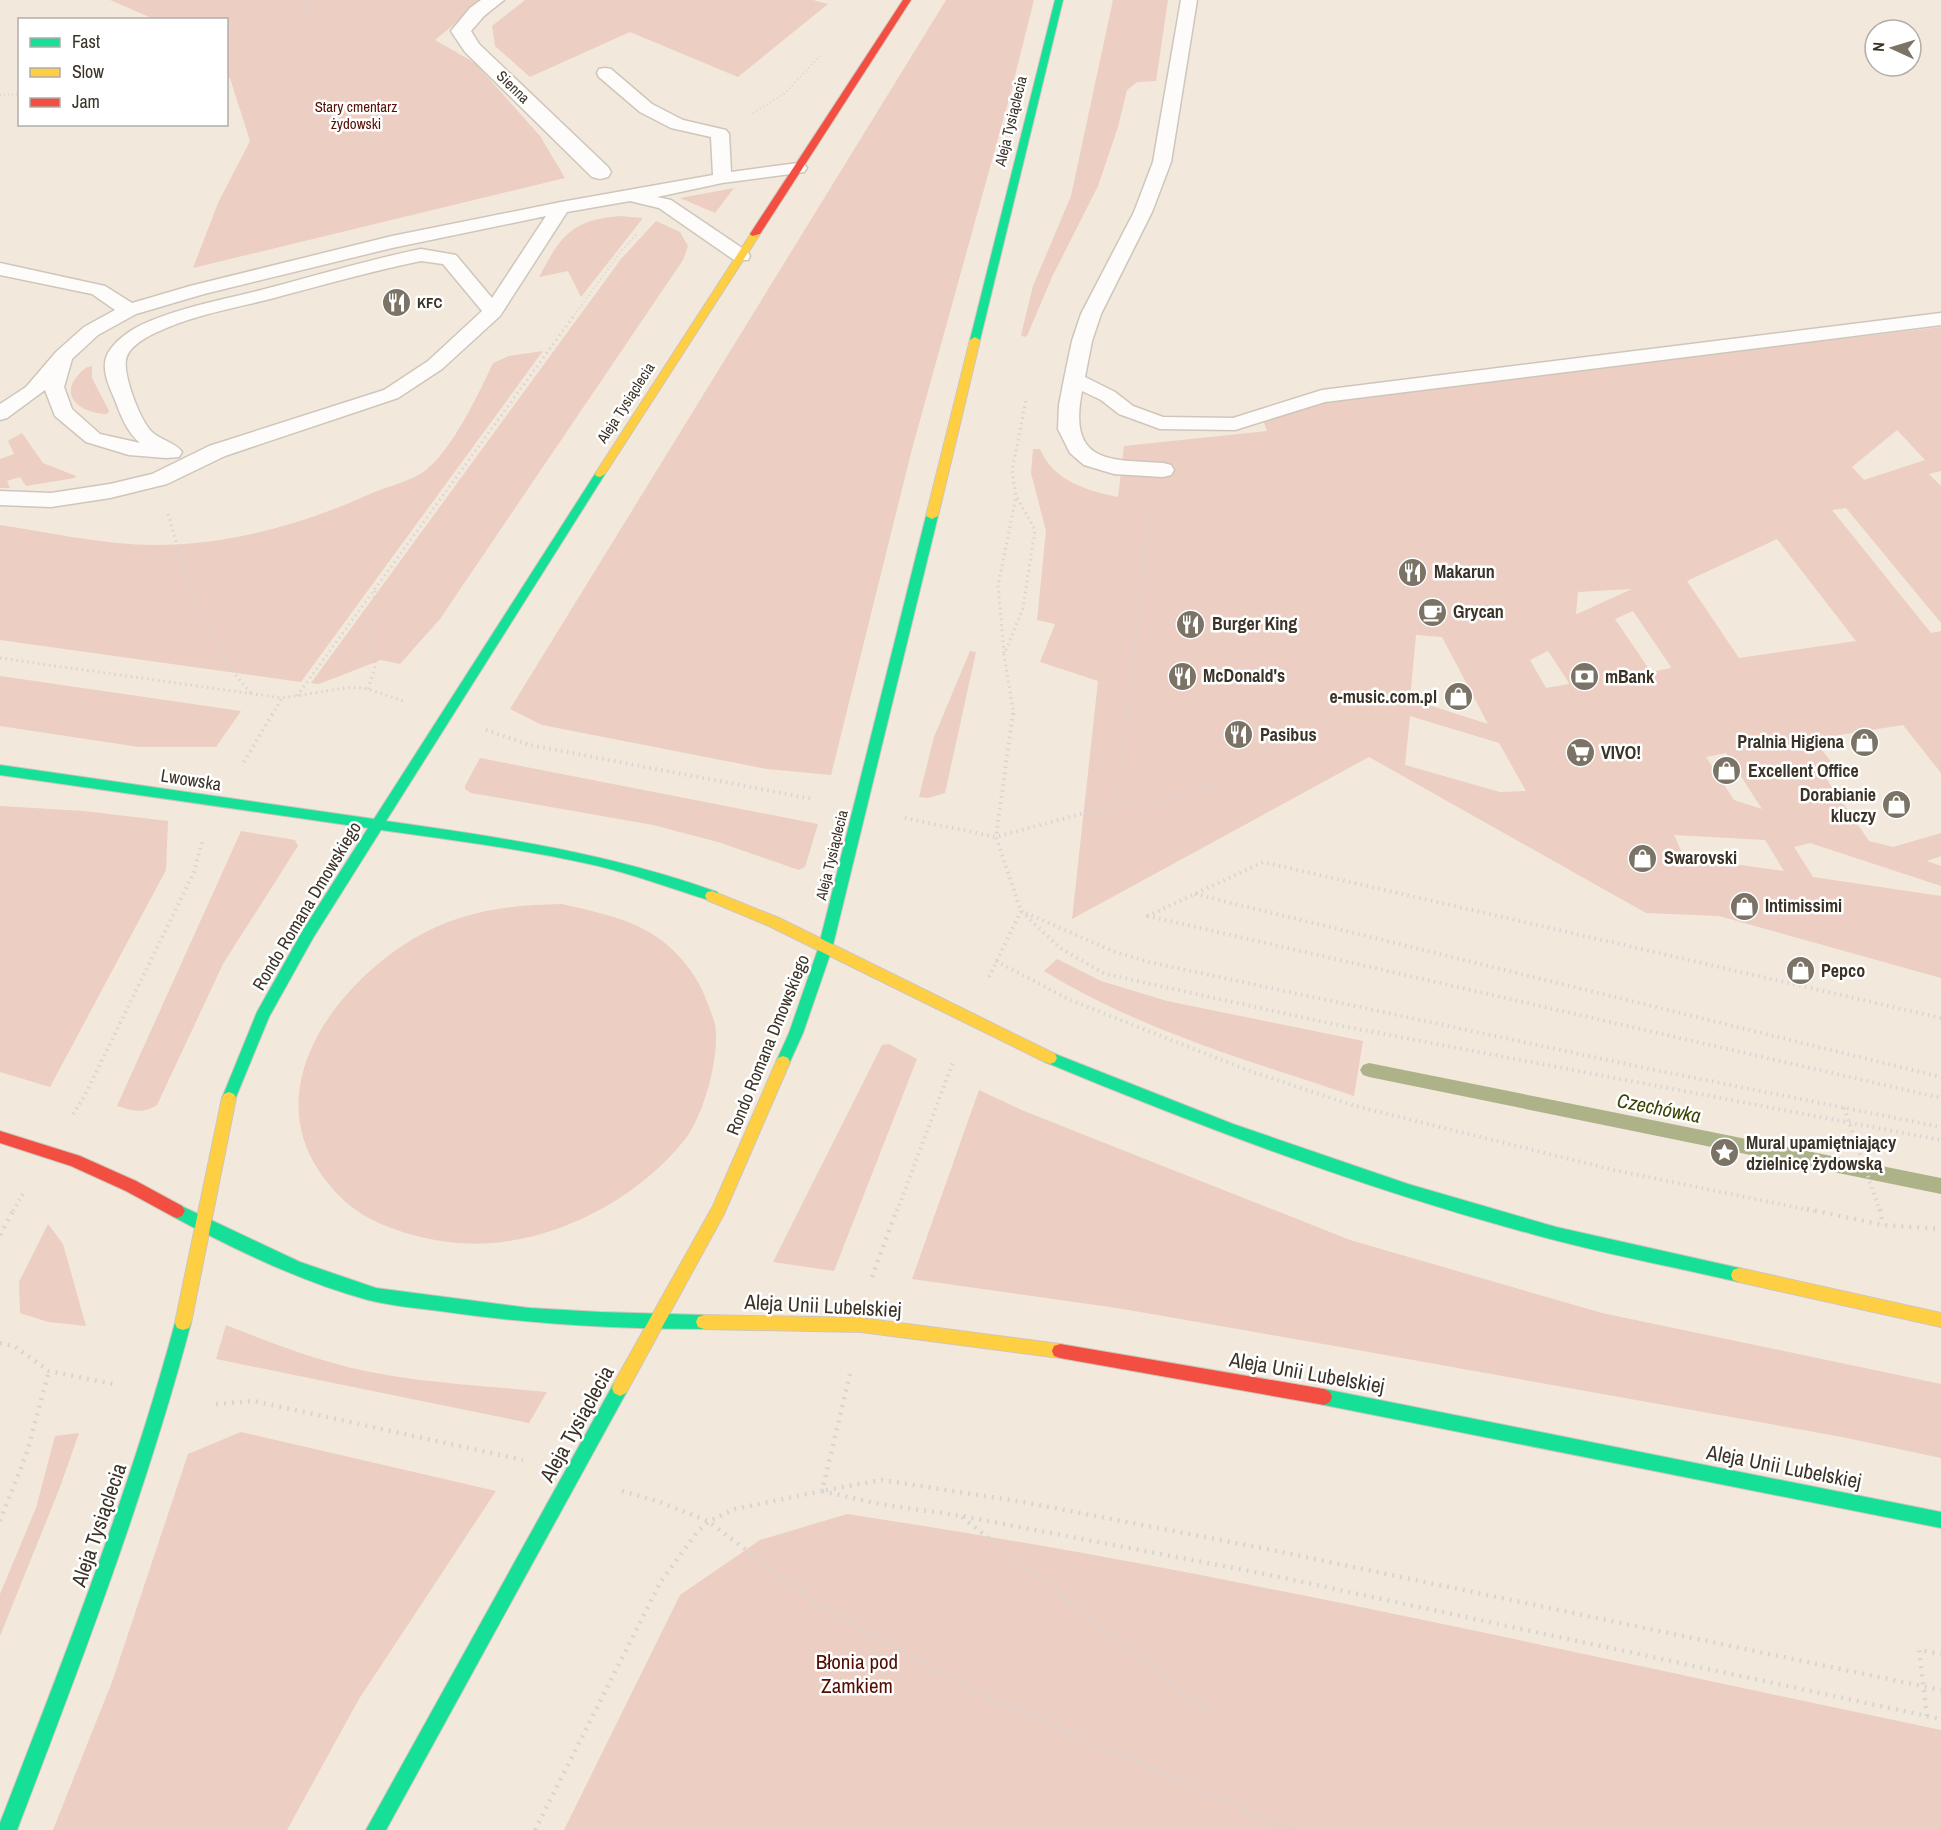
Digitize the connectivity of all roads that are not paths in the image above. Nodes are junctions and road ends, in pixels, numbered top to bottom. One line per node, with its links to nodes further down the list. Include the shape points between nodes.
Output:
1 (494, 0): 7 (street, Sienna, via 461,31 472,48)
2 (907, 0): 6 (main road, Aleja Tysiąclecia)
3 (1059, 0): 25 (main road, Aleja Tysiąclecia)
4 (1189, 0): 17 (lane, via 1162,162 1143,212 1091,314)
5 (605, 73): 8 (lane, via 646,108 677,124 720,134)
6 (798, 168): 8 (lane); 11 (main road, Aleja Tysiąclecia)
7 (600, 172)
8 (722, 178): 9 (lane)
9 (630, 196): 10 (lane); 11 (lane, via 665,204)
10 (561, 207): 13 (lane, via 392,242); 14 (lane)
11 (741, 256): 24 (main road, Aleja Tysiąclecia)
12 (0, 269): 13 (lane, via 98,290)
13 (129, 310): 16 (lane, via 91,331)
14 (493, 312): 19 (lane, via 435,365 391,394); 20 (lane, via 449,259 421,255 173,319 138,335 120,350 114,364 139,433 151,444)
15 (1941, 319): 17 (lane, via 1322,396 1235,424 1160,423 1126,410)
16 (63, 356): 18 (lane, via 33,391); 20 (lane, via 54,387 62,412 93,438 129,449)
17 (1074, 379): 21 (lane, via 1068,429 1078,448 1092,460 1114,467)
18 (0, 414)
19 (217, 451): 20 (lane); 22 (lane, via 159,479 110,491 51,500)
20 (171, 452)
21 (1159, 470)
22 (0, 498)
23 (0, 770): 24 (main road, Lwowska)
24 (376, 825): 25 (main road, Rondo Romana Dmowskiego, via 504,843 645,873 737,906); 27 (main road, Rondo Romana Dmowskiego, via 262,1016 229,1096)
25 (825, 949): 28 (main road, via 1037,1053 1268,1145 1397,1188 1620,1249); 29 (main road, Rondo Romana Dmowskiego, via 796,1033 719,1209)
26 (0, 1137): 27 (main road, via 75,1161)
27 (204, 1226): 29 (main road, via 283,1264 369,1293 513,1313); 31 (main road, Aleja Tysiąclecia, via 165,1396 110,1563)
28 (1941, 1320)
29 (657, 1322): 30 (main road, Aleja Unii Lubelskiej, via 861,1325 1070,1352 1352,1402); 32 (main road, Aleja Tysiąclecia)
30 (1941, 1520)
31 (7, 1830)
32 (376, 1830)

